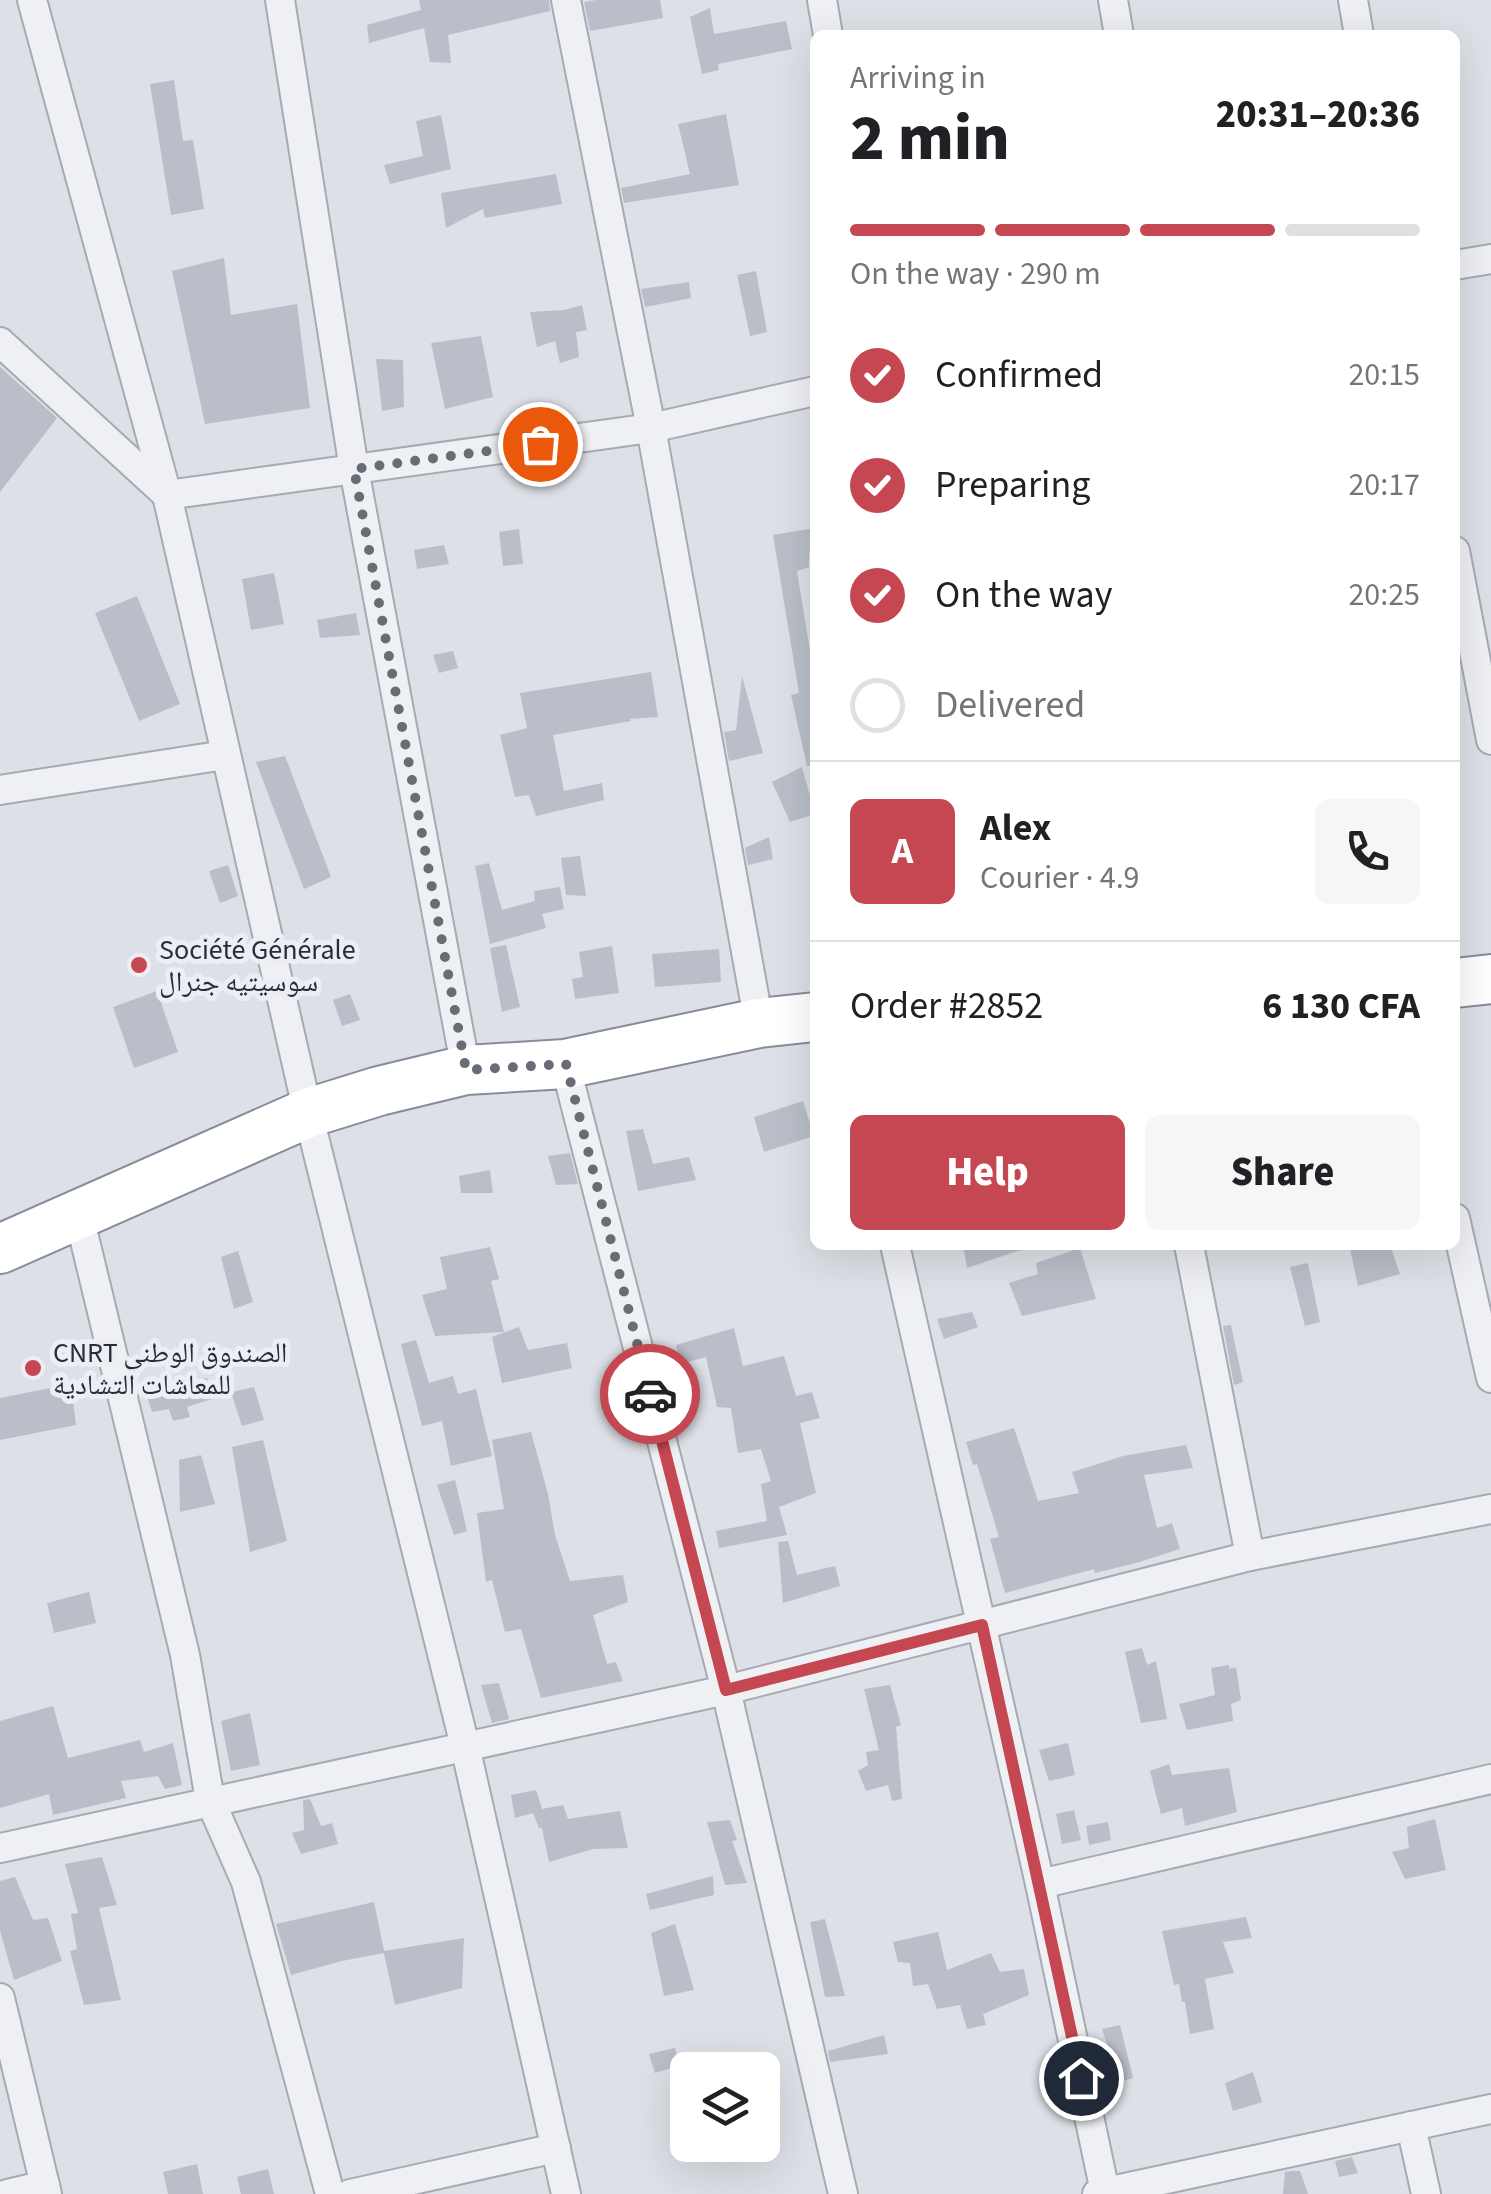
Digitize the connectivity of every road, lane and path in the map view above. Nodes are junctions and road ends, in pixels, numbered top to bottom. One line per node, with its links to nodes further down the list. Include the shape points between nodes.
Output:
1 (32, 0): 16 (street)
2 (280, 0): 15 (street)
3 (566, 0): 14 (street)
4 (822, 0): 7 (street)
5 (1113, 0): 8 (street)
6 (1353, 0): 9 (street)
7 (827, 30)
8 (1118, 30)
9 (1358, 30)
10 (1491, 259): 11 (street)
11 (1460, 264)
12 (0, 342): 16 (street)
13 (810, 392): 14 (street)
14 (652, 428): 15 (street); 24 (street)
15 (354, 469): 16 (street); 26 (street)
16 (167, 495): 19 (street)
17 (1460, 577): 18 (street)
18 (1491, 740)
19 (225, 754): 20 (street); 27 (street)
20 (0, 790)
21 (1491, 978): 22 (highway)
22 (1460, 983)
23 (810, 1018): 24 (highway)
24 (759, 1023): 25 (highway)
25 (566, 1064): 26 (highway); 37 (street)
26 (466, 1070): 27 (highway)
27 (308, 1113): 28 (highway); 38 (street)
28 (78, 1212): 30 (highway); 40 (street, via 185,1655)
29 (1460, 1240): 33 (street)
30 (0, 1250)
31 (896, 1250): 36 (street)
32 (1197, 1250): 35 (street)
33 (1491, 1378)
34 (1491, 1509): 35 (street)
35 (1250, 1556): 36 (street)
36 (982, 1625): 37 (street); 42 (street)
37 (726, 1690): 38 (street); 53 (street)
38 (465, 1746): 40 (street); 46 (street)
39 (1491, 1779): 42 (street)
40 (210, 1800): 41 (street); 50 (street, via 246,1882)
41 (0, 1848)
42 (1040, 1884): 48 (street)
43 (0, 1998): 47 (street)
44 (1491, 2109): 45 (street)
45 (1411, 2126): 48 (street); 54 (street)
46 (556, 2148): 51 (street); 52 (street)
47 (46, 2190): 49 (street)
48 (1114, 2192)
49 (7, 2194)
50 (330, 2194)
51 (350, 2194)
52 (566, 2194)
53 (843, 2194)
54 (1426, 2194)

